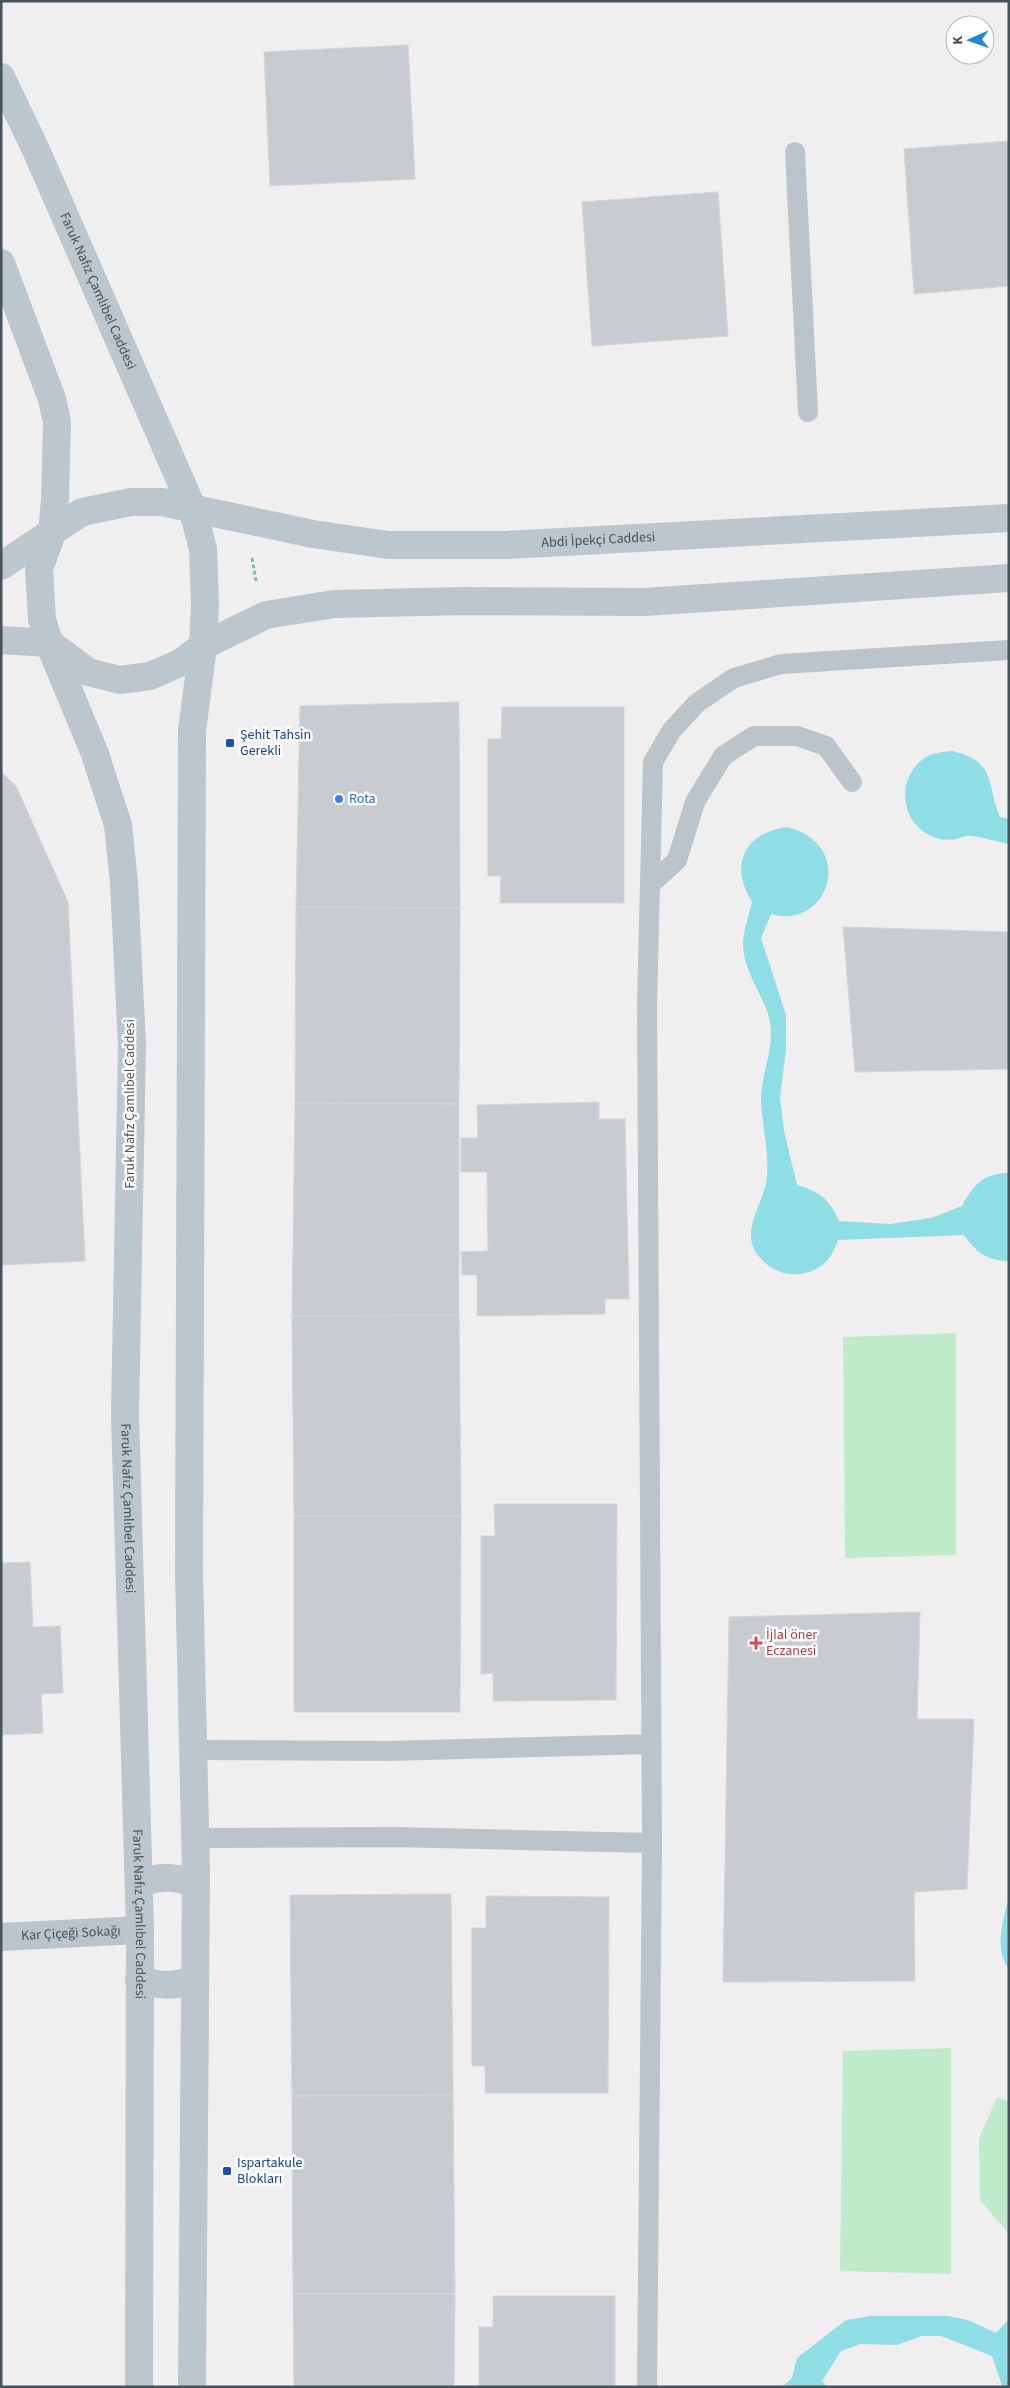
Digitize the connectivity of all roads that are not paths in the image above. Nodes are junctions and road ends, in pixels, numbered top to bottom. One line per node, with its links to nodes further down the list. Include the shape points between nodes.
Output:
1 (1, 77): 5 (street, Faruk Nafız Çamlıbel Caddesi)
2 (795, 152): 4 (lane)
3 (1, 263): 7 (street, Faruk Nafız Çamlıbel Caddesi, via 52,399 57,422)
4 (808, 412)
5 (192, 507): 6 (street, Abdi İpekçi Caddesi, via 313,534 388,545 506,546); 7 (street, via 162,502 131,502 82,512); 12 (street, Faruk Nafız Çamlıbel Caddesi, via 203,549)
6 (1009, 518)
7 (52, 533): 8 (street); 11 (street, Faruk Nafız Çamlıbel Caddesi, via 39,569 42,619)
8 (1, 566)
9 (1009, 578): 12 (street, via 644,602 334,604 266,615)
10 (1, 640): 11 (street)
11 (49, 644): 12 (street, via 88,672 120,680 150,676 182,662); 21 (street, Faruk Nafız Çamlıbel Caddesi, via 95,754 118,825 124,883 132,1046 125,1414)
12 (203, 646): 17 (street, Faruk Nafız Çamlıbel Caddesi, via 192,731 189,1572)
13 (1009, 650): 15 (lane, via 781,664 734,678 698,703 672,730 653,762)
14 (852, 782): 15 (lane, via 826,746 797,736 754,736 724,756 695,802 677,860)
15 (650, 885): 16 (lane, via 647,1006)
16 (652, 1744): 17 (lane, via 388,1751); 19 (lane)
17 (194, 1750): 18 (street, Faruk Nafız Çamlıbel Caddesi)
18 (196, 1838): 19 (lane, via 395,1837); 20 (street, Faruk Nafız Çamlıbel Caddesi)
19 (652, 1843): 28 (lane)
20 (196, 1883): 21 (street, via 179,1878 154,1878); 25 (street, Faruk Nafız Çamlıbel Caddesi)
21 (139, 1884): 22 (street, Faruk Nafız Çamlıbel Caddesi)
22 (140, 1930): 23 (street, Kar Çiçeği Sokağı); 24 (street, Faruk Nafız Çamlıbel Caddesi)
23 (1, 1937)
24 (139, 1979): 25 (street, via 156,1986 182,1985); 26 (street, Faruk Nafız Çamlıbel Caddesi)
25 (195, 1979): 27 (street, Faruk Nafız Çamlıbel Caddesi)
26 (139, 2387)
27 (192, 2387)
28 (647, 2387)

